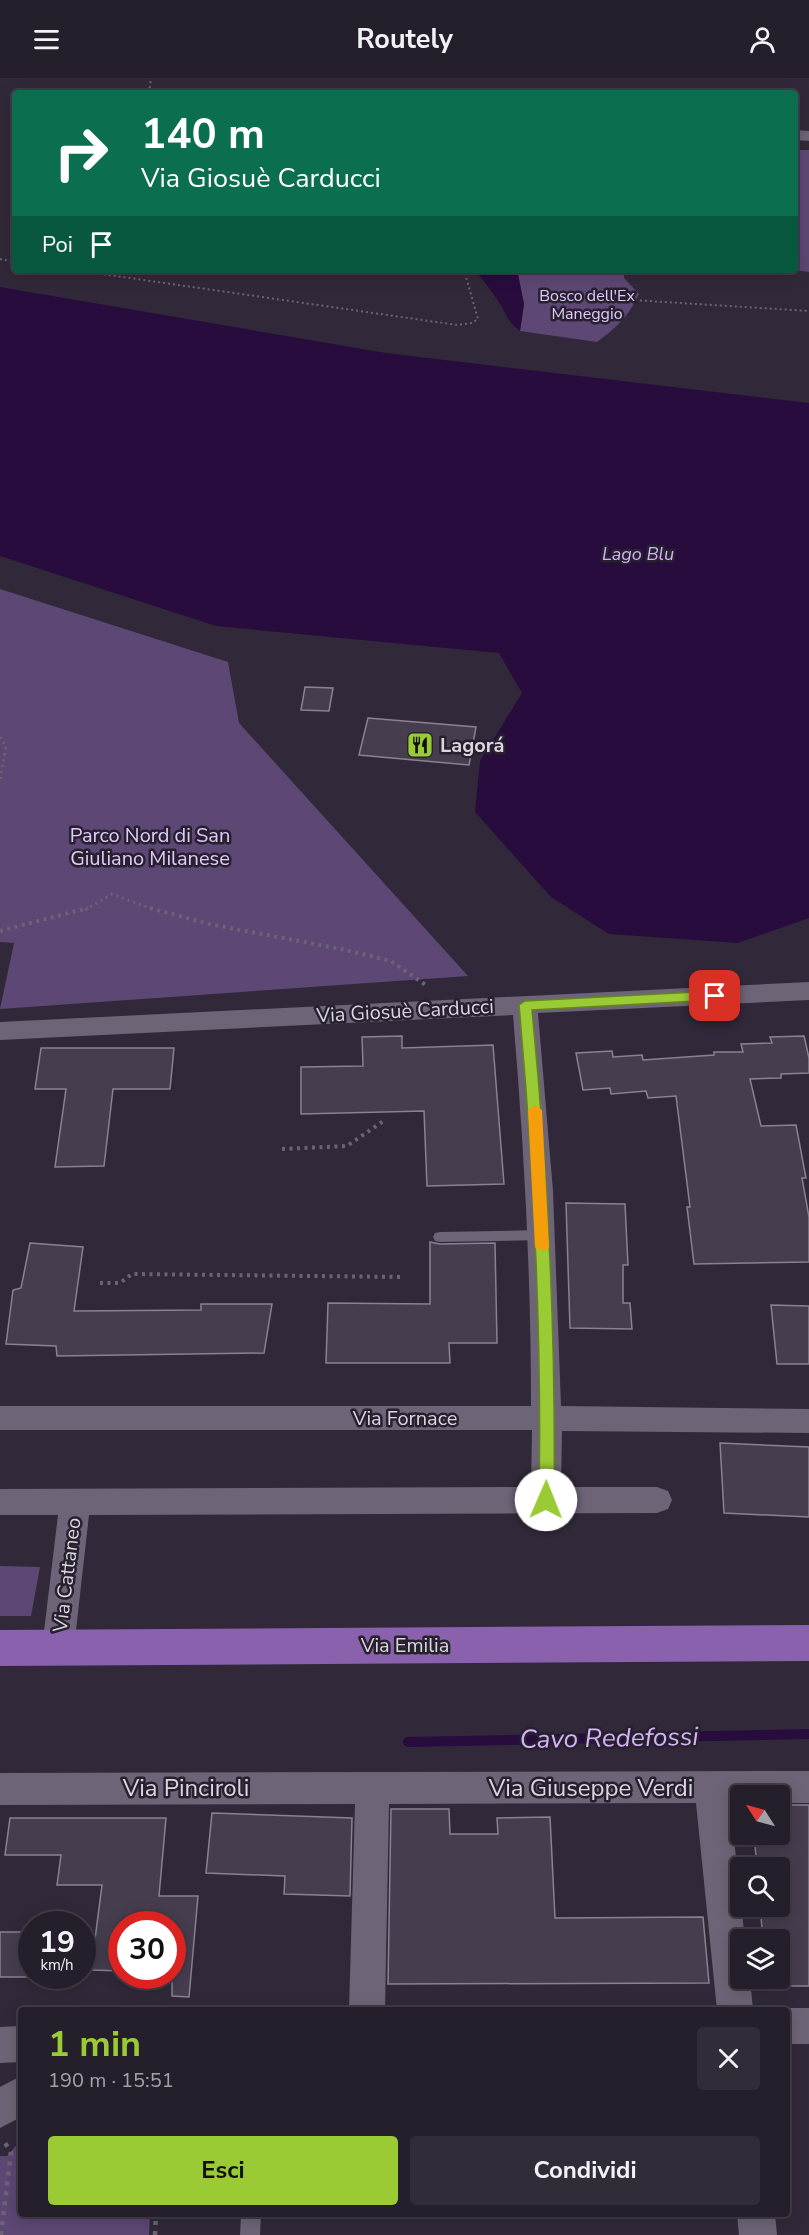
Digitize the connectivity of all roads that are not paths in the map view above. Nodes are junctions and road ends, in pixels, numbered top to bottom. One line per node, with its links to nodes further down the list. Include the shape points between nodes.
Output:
1 (809, 991): 2 (street, Via Giosuè Carducci)
2 (525, 1005): 3 (street, Via Giosuè Carducci); 4 (street)
3 (0, 1031)
4 (542, 1235): 5 (lane); 7 (street)
5 (440, 1237)
6 (0, 1418): 7 (street, Via Fornace)
7 (548, 1418): 8 (street, Via Fornace); 9 (street)
8 (809, 1421)
9 (546, 1500): 10 (street); 12 (street)
10 (657, 1500)
11 (0, 1502): 12 (street)
12 (75, 1502): 15 (street, Via Cattaneo)
13 (809, 1642): 15 (main road, Via Emilia)
14 (0, 1648): 15 (main road, Via Emilia)
15 (58, 1648)
16 (809, 1787): 18 (street, Via Giuseppe Verdi)
17 (372, 1788): 18 (street, Via Giuseppe Verdi); 19 (street, Via Pinciroli); 20 (street)
18 (711, 1788): 21 (street)
19 (0, 1789)
20 (367, 2007)
21 (735, 2007)
22 (790, 2026): 23 (street)
23 (809, 2026)
24 (18, 2044): 25 (street)
25 (0, 2045)
26 (18, 2097): 27 (street)
27 (0, 2109)
28 (251, 2217): 30 (lane)
29 (756, 2217): 31 (street)
30 (250, 2235)
31 (758, 2235)

